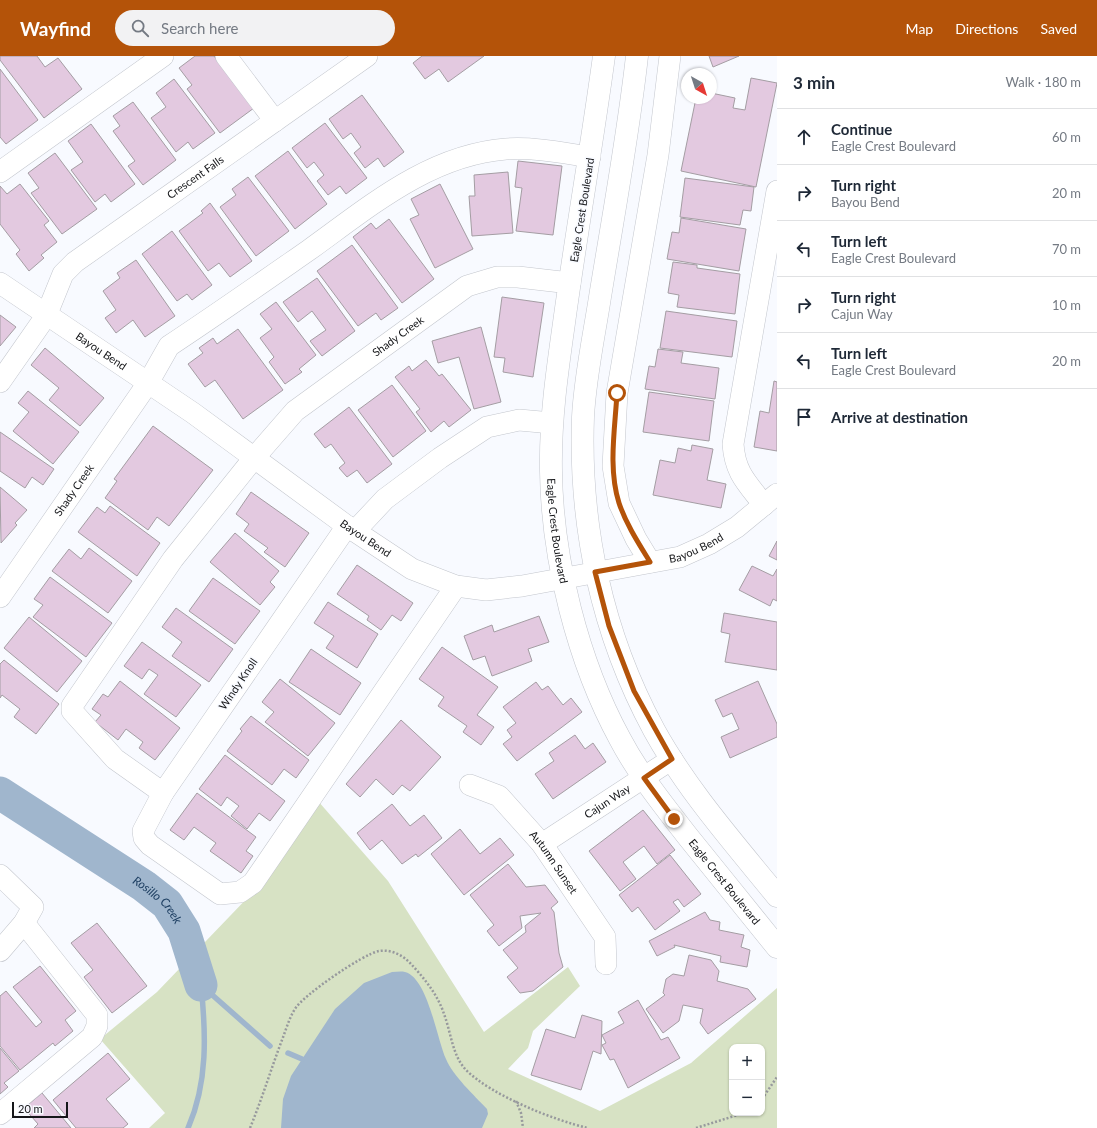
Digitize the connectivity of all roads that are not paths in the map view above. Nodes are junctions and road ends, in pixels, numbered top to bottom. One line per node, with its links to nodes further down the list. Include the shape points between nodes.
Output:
1 (163, 56): 9 (street)
2 (226, 56): 7 (street)
3 (367, 56): 7 (street, Crescent Falls)
4 (604, 56): 8 (main road, Eagle Crest Boulevard)
5 (637, 56): 21 (main road, via 583,416 583,472 588,531)
6 (670, 56): 20 (street, via 658,155 617,393 613,466 619,503)
7 (275, 121): 13 (street, Crescent Falls, via 75,262 63,274)
8 (590, 157): 12 (main road, Eagle Crest Boulevard); 15 (street, Shady Creek, via 506,149 474,154 430,169 390,192 169,346)
9 (0, 172)
10 (777, 191): 18 (street, via 733,444 734,460 741,476)
11 (0, 283): 13 (street, Bayou Bend)
12 (570, 283): 16 (main road, Eagle Crest Boulevard); 17 (street, Shady Creek, via 497,277 467,286 295,411)
13 (46, 316): 14 (street, Crescent Falls); 15 (street, Bayou Bend)
14 (0, 382)
15 (148, 383): 17 (street, Bayou Bend); 24 (street, Shady Creek)
16 (552, 423): 19 (street, Windy Knoll, via 519,420 487,427 440,458); 22 (main road, Eagle Crest Boulevard, via 551,473 556,536)
17 (254, 458): 19 (street, Bayou Bend); 28 (street, Shady Creek, via 173,559 72,706 72,711 115,759)
18 (770, 500): 20 (street, Bayou Bend, via 737,527 709,544 680,557)
19 (351, 528): 23 (street, Bayou Bend, via 412,569); 28 (street, Windy Knoll)
20 (650, 562): 21 (street, Bayou Bend)
21 (595, 572): 22 (street, Bayou Bend); 25 (main road, via 609,626 634,691)
22 (564, 579): 23 (street, Bayou Bend, via 486,590); 26 (main road, Eagle Crest Boulevard, via 577,636 596,685 620,739)
23 (456, 586): 28 (street, Windy Knoll, via 253,883 240,892 220,894 150,845 144,838 143,831)
24 (0, 597)
25 (672, 759): 26 (street, Cajun Way); 31 (main road, via 703,803)
26 (644, 778): 29 (street, Cajun Way); 33 (main road, Eagle Crest Boulevard)
27 (470, 785): 29 (street, Autumn Sunset, via 499,796)
28 (163, 793)
29 (542, 844): 35 (street, Autumn Sunset, via 605,937)
30 (0, 875): 32 (street)
31 (777, 896)
32 (28, 915): 34 (street); 36 (street, via 97,1015 97,1026 92,1037)
33 (777, 947)
34 (0, 951)
35 (606, 964)
36 (0, 1114)

